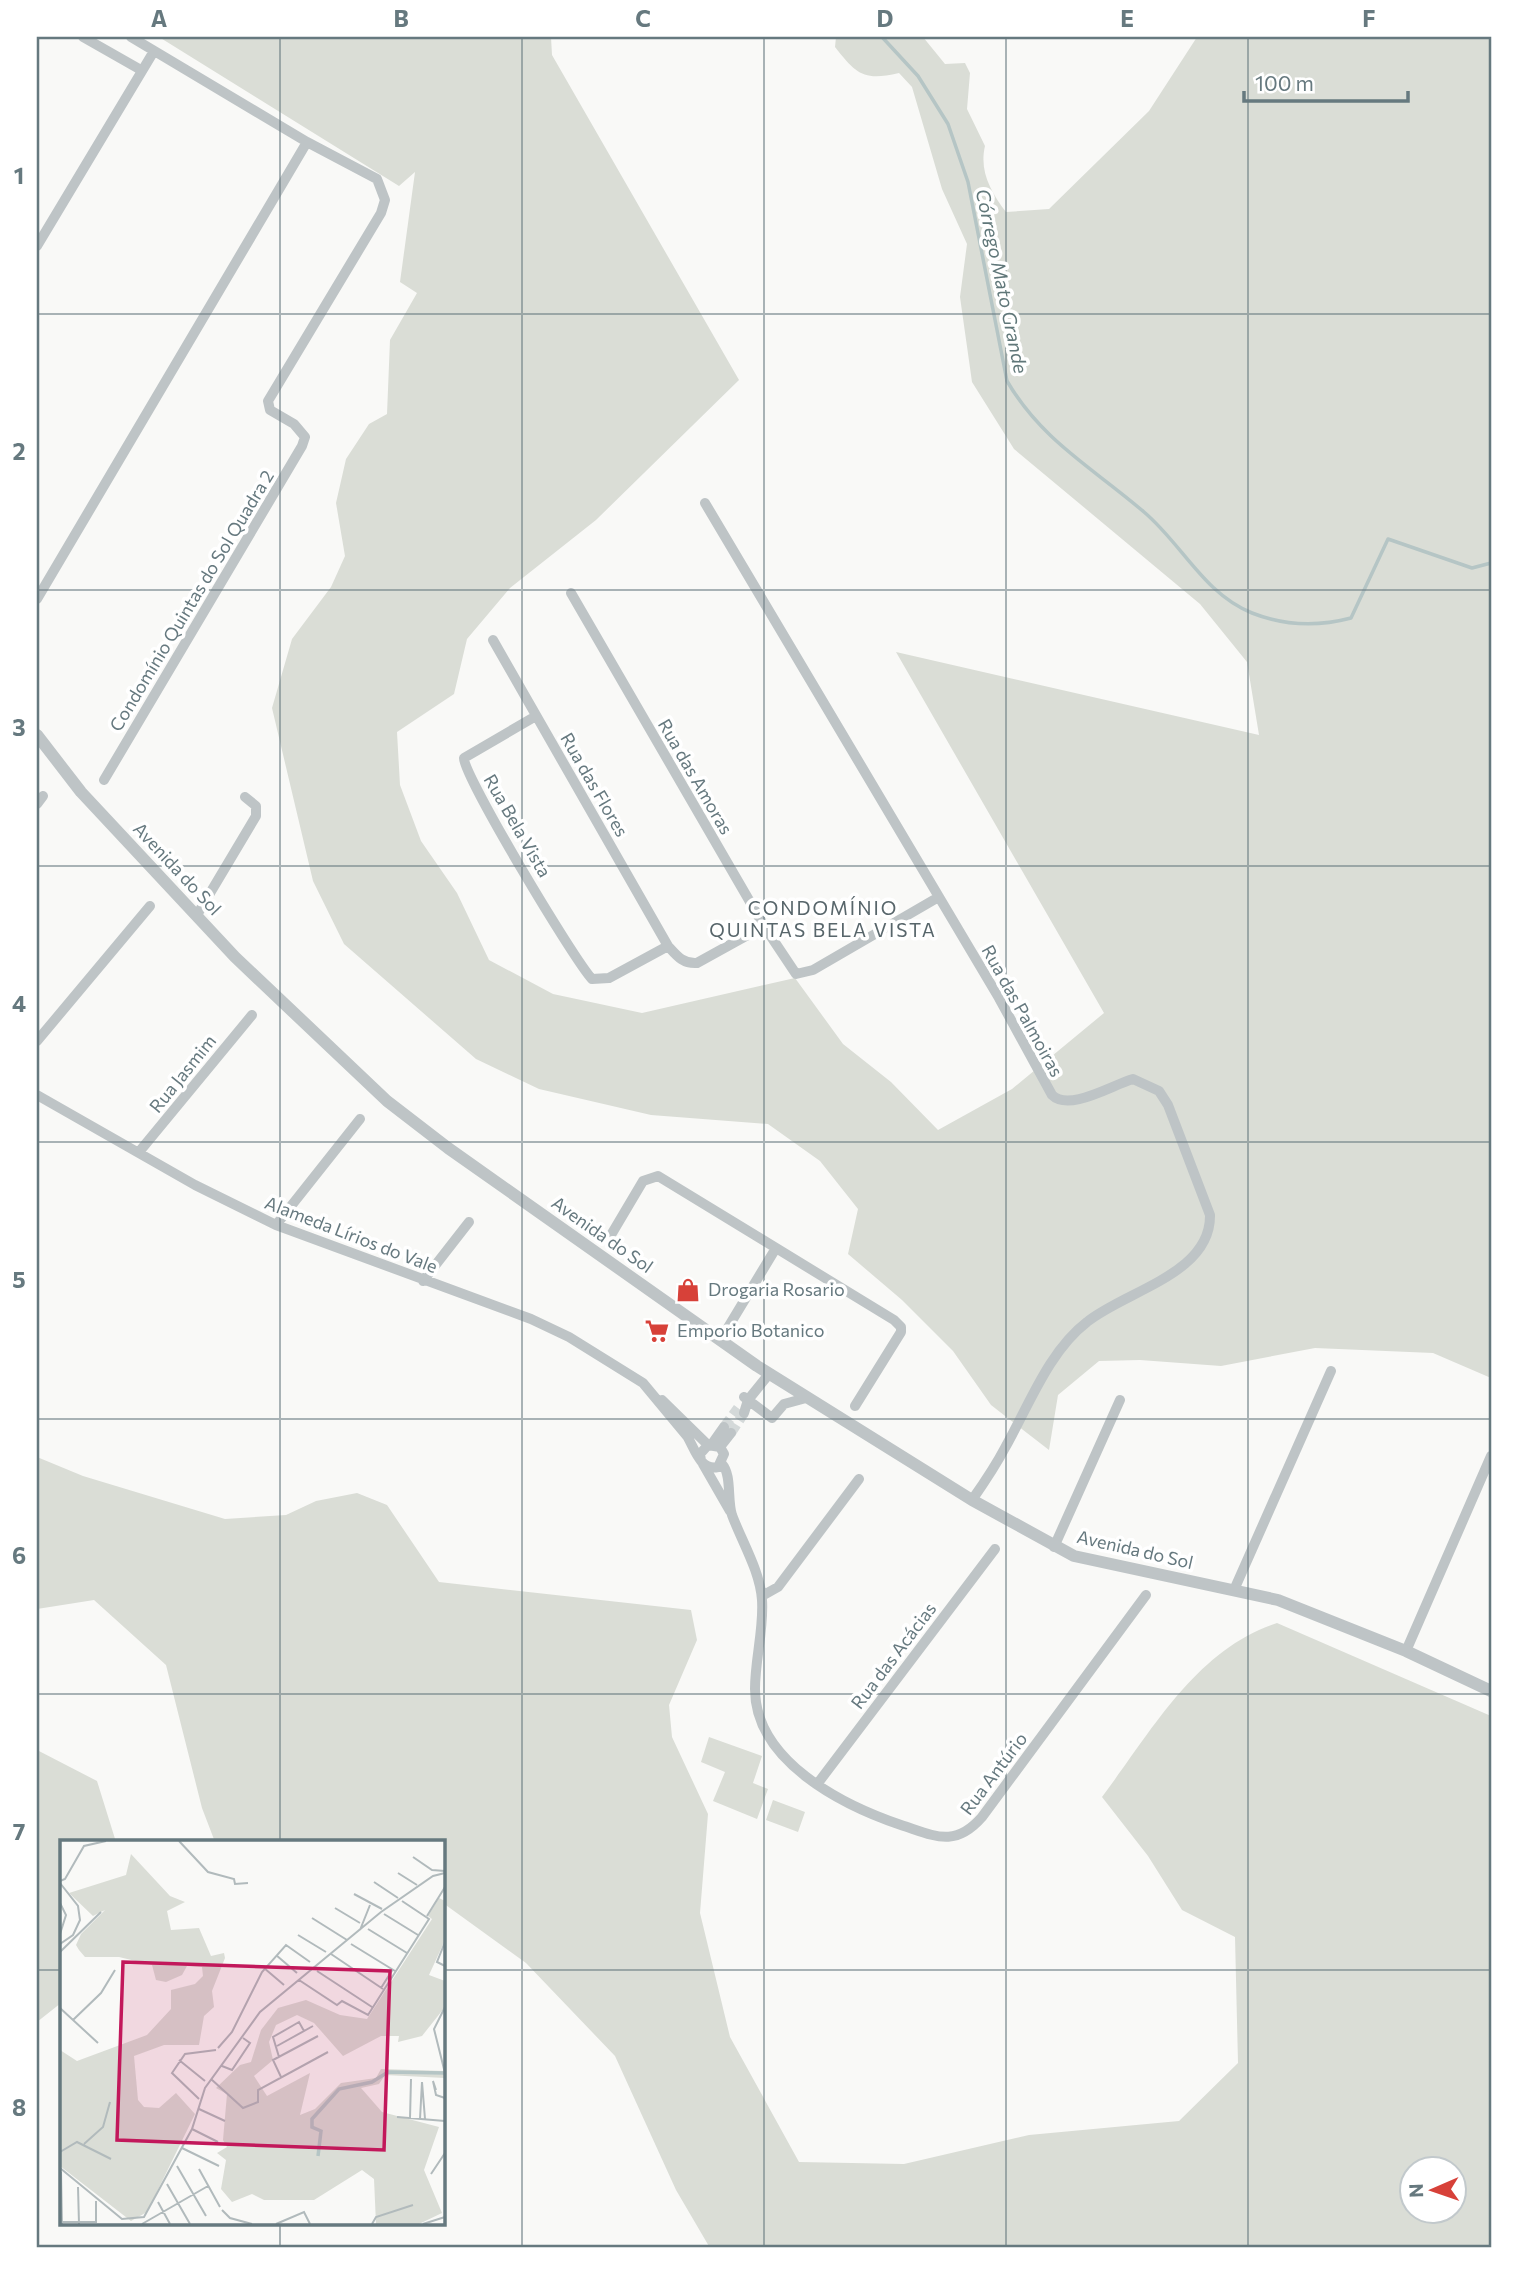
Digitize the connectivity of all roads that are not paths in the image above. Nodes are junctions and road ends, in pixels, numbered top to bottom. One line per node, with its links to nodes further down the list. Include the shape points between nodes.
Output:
1 (83, 37): 4 (street)
2 (131, 37): 3 (street)
3 (154, 51): 4 (street); 5 (street)
4 (141, 70): 6 (street)
5 (307, 142): 9 (street); 13 (street, Condomínio Quintas do Sol Quadra 2, via 377,179 385,200 381,213 268,406 304,437)
6 (37, 246)
7 (705, 503): 15 (street, Rua das Palmoiras)
8 (570, 593): 18 (street, Rua das Amoras)
9 (37, 599)
10 (493, 640): 11 (street, Rua das Flores)
11 (536, 716): 19 (street, Rua das Flores); 19 (street, Rua Bela Vista, via 468,754 464,762 488,810 592,979 609,978)
12 (37, 735): 17 (street, Avenida do Sol, via 81,792)
13 (104, 780)
14 (245, 797): 17 (street, via 256,806 256,816)
15 (937, 898): 18 (street, Rua das Amoras, via 813,970 796,974); 48 (street, Rua das Palmoiras, via 1057,1100 1081,1099 1133,1079 1159,1091 1210,1215 1202,1246 1180,1267 1077,1329)
16 (150, 906): 21 (street)
17 (197, 915): 30 (street, Avenida do Sol, via 295,1017 387,1101)
18 (764, 926): 19 (street, via 697,963 684,962)
19 (668, 946)
20 (252, 1015): 24 (street, Rua Jasmim)
21 (37, 1041)
22 (37, 1095): 24 (street, Alameda Lírios do Vale)
23 (360, 1119): 26 (street)
24 (139, 1152): 26 (street, Alameda Lírios do Vale)
25 (469, 1223): 29 (street)
26 (276, 1225): 29 (street, Alameda Lírios do Vale)
27 (611, 1235): 28 (street, via 643,1181 653,1176)
28 (776, 1248): 30 (street); 39 (street, via 901,1327)
29 (423, 1281): 35 (street, Alameda Lírios do Vale, via 569,1337 643,1383)
30 (721, 1339): 31 (street, Avenida do Sol)
31 (757, 1366): 33 (street, Avenida do Sol); 36 (street)
32 (1331, 1371): 52 (street)
33 (769, 1374): 34 (street, Avenida do Sol); 36 (street)
34 (789, 1387): 37 (street, Avenida do Sol); 41 (street)
35 (656, 1397): 43 (street, Alameda Lírios do Vale); 45 (street, Alameda Lírios do Vale)
36 (746, 1398): 40 (street); 41 (street)
37 (806, 1398): 41 (street, via 784,1404); 48 (street, Avenida do Sol)
38 (1120, 1400): 50 (street)
39 (855, 1406)
40 (741, 1411)
41 (770, 1417)
42 (727, 1430): 43 (street)
43 (713, 1445): 45 (street, via 700,1454); 46 (street, via 724,1457)
44 (1491, 1456): 55 (street)
45 (702, 1463): 46 (street, via 712,1469); 49 (street, Alameda Lírios do Vale)
46 (722, 1464): 49 (street, via 727,1471)
47 (859, 1479): 54 (street, via 778,1587)
48 (972, 1500): 50 (street, Avenida do Sol)
49 (731, 1511): 54 (street, Rua Antúrio)
50 (1054, 1547): 52 (street, Avenida do Sol, via 1119,1567)
51 (995, 1549): 57 (street, Rua das Acácias)
52 (1234, 1590): 55 (street, Avenida do Sol, via 1278,1600)
53 (1146, 1595): 57 (street, Rua Antúrio, via 965,1834 946,1838 893,1822 855,1807)
54 (762, 1596): 57 (street, Rua Antúrio, via 757,1707 765,1731 786,1761)
55 (1406, 1651): 56 (street, Avenida do Sol)
56 (1491, 1691)
57 (818, 1783)

